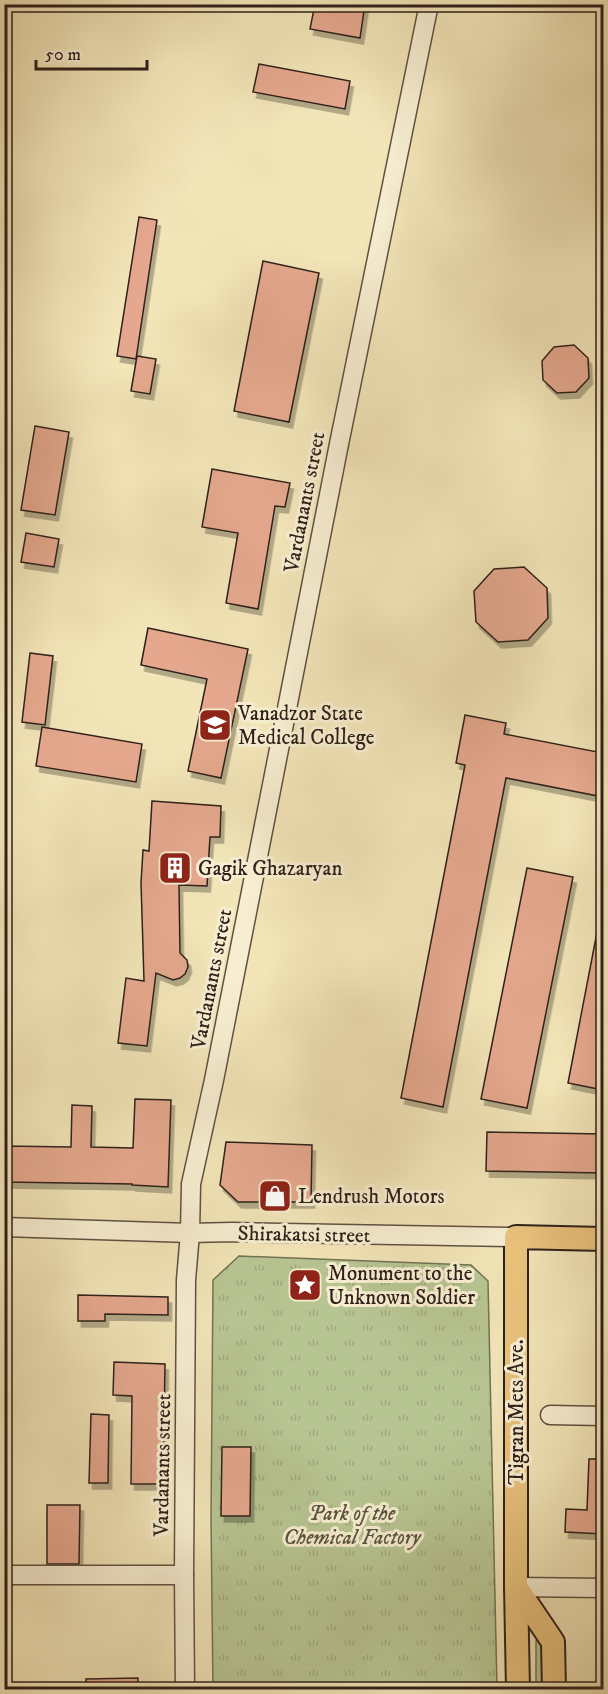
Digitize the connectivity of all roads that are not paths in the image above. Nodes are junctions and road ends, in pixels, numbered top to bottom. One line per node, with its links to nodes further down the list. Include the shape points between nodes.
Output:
1 (429, 4): 3 (street, Vardanants street, via 191,1184)
2 (4, 1227): 3 (street, Shirakatsi street)
3 (190, 1233): 4 (street, Shirakatsi street); 9 (street, Vardanants street, via 186,1280)
4 (516, 1237): 5 (main road, Shirakatsi street); 10 (main road, Tigran Mets Ave.)
5 (603, 1239)
6 (550, 1415): 7 (street)
7 (603, 1416)
8 (4, 1575): 9 (street)
9 (184, 1575): 12 (street, Vardanants street)
10 (516, 1587): 11 (street); 13 (main road, Tigran Mets Ave.); 14 (main road, via 553,1642)
11 (603, 1587)
12 (185, 1689)
13 (518, 1689)
14 (554, 1689)

